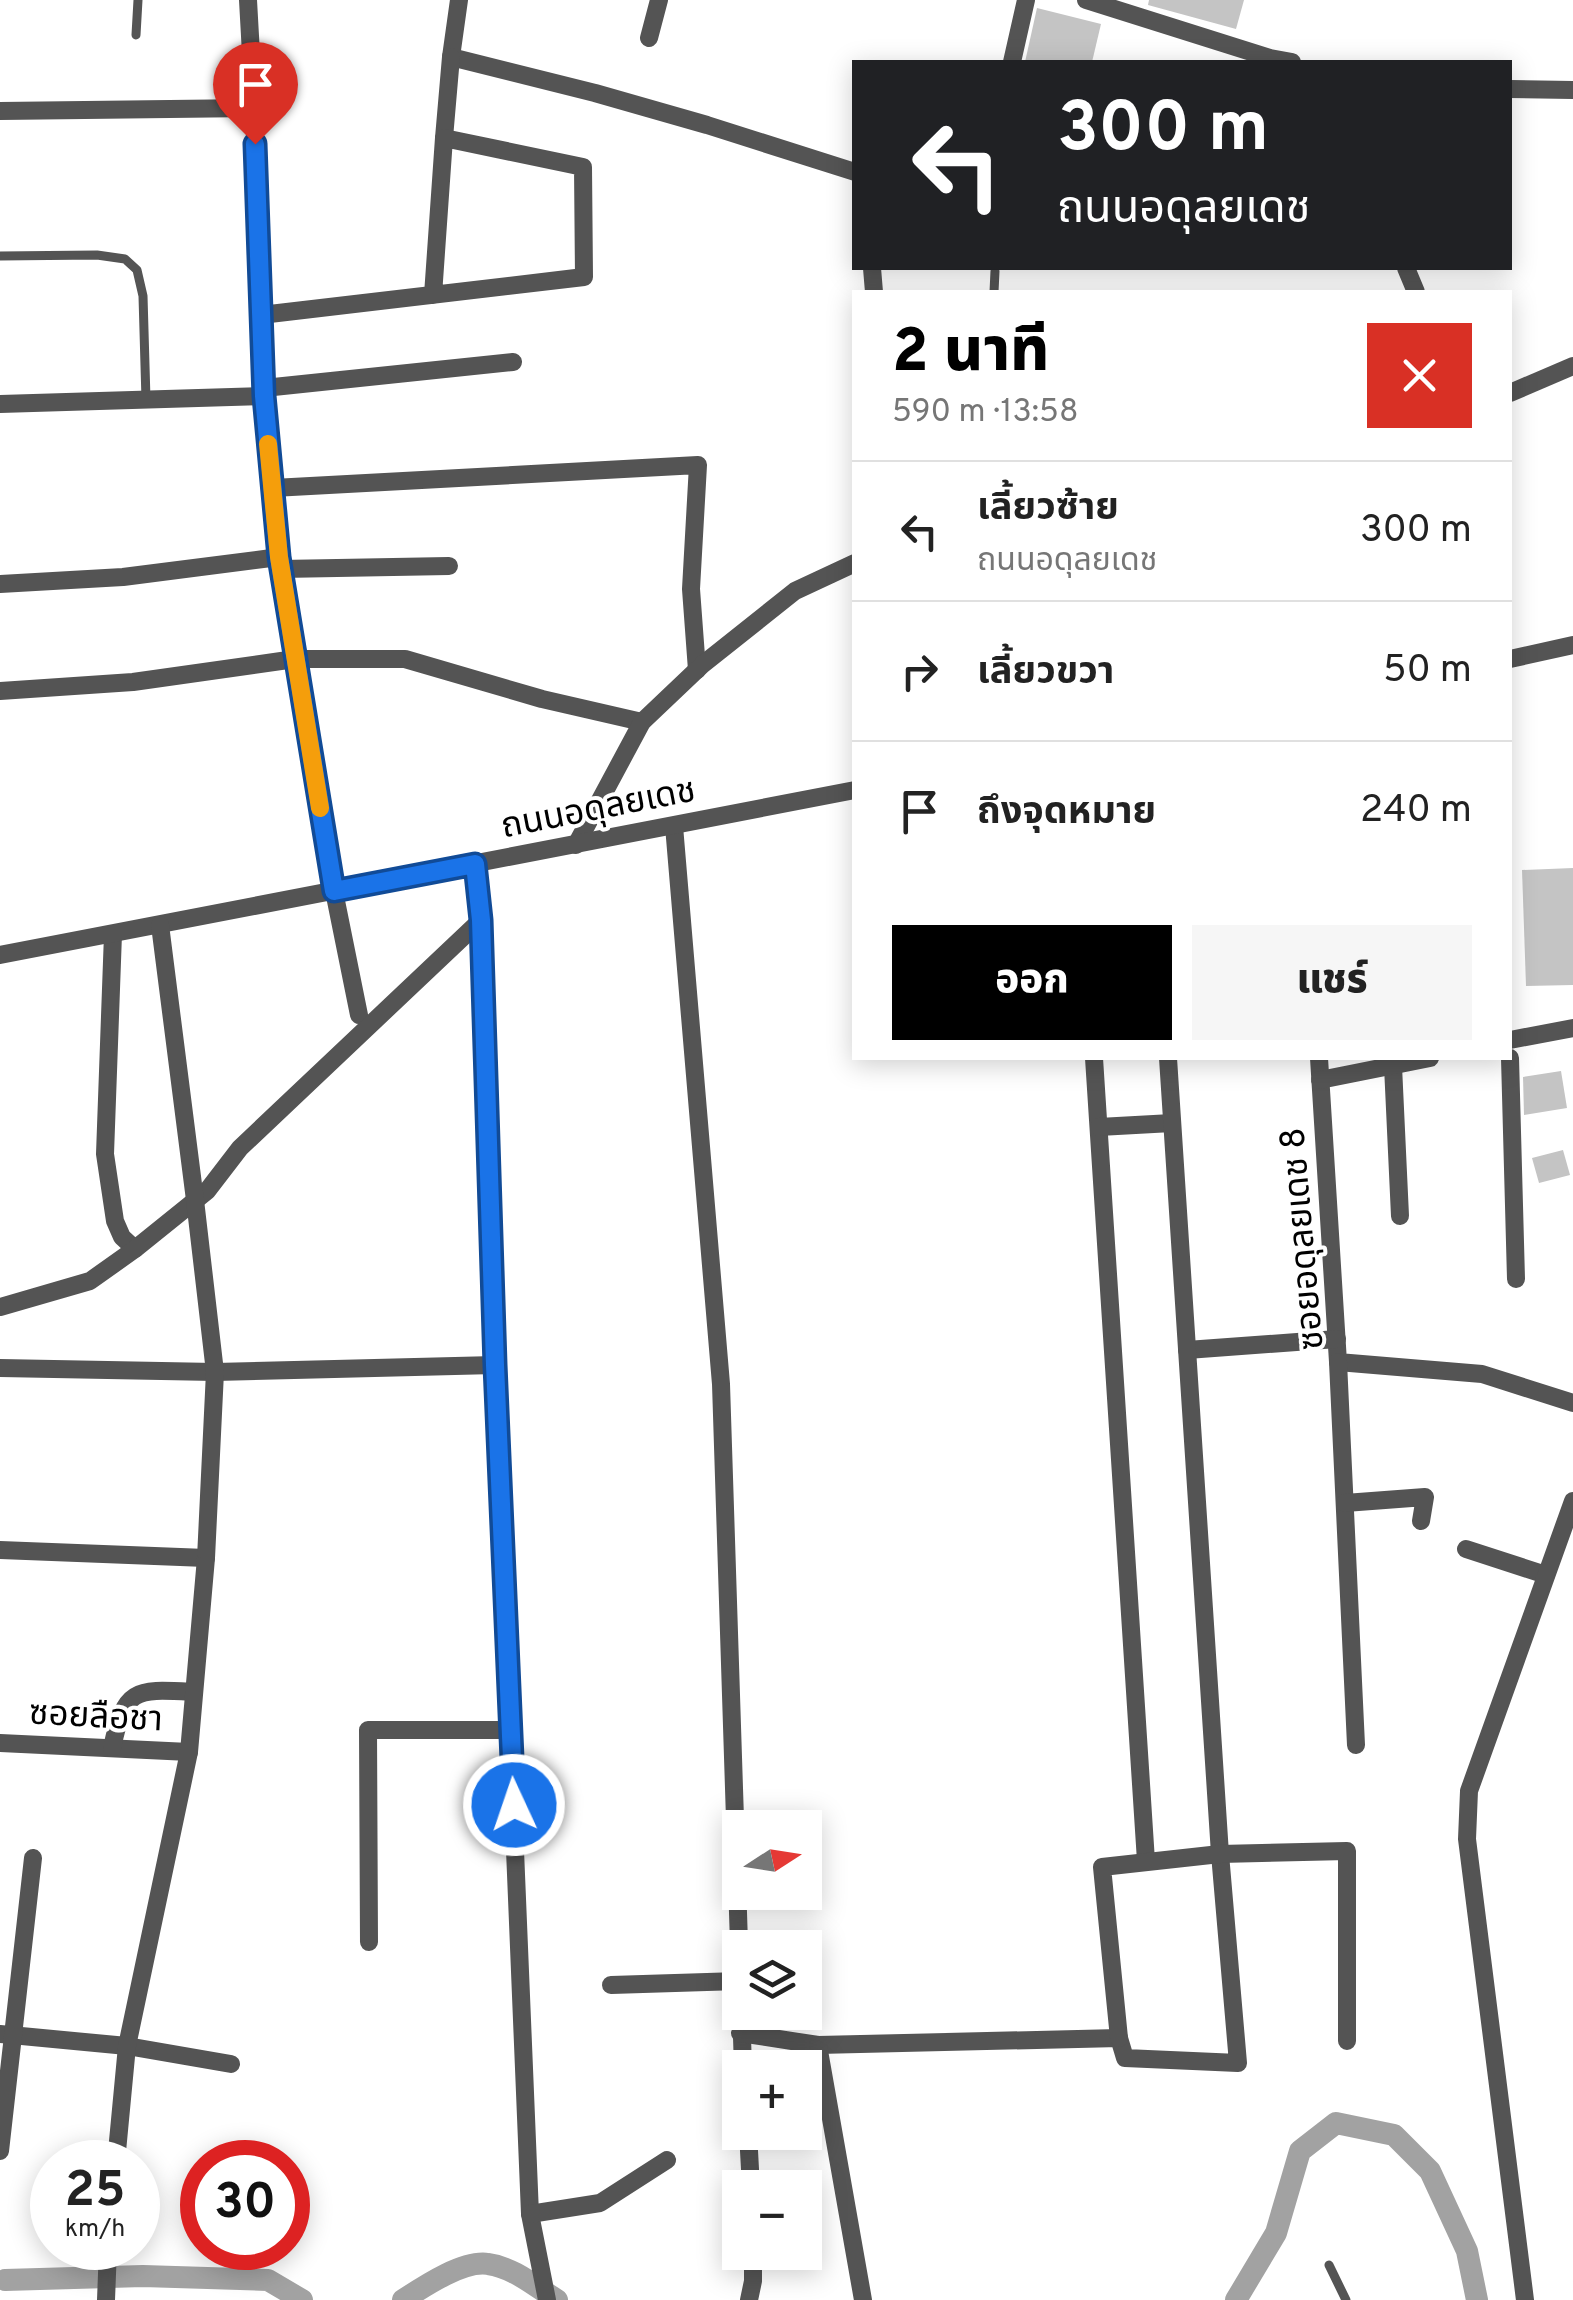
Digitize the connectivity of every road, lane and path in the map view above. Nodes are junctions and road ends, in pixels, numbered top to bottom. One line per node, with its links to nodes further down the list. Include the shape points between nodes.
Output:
1 (138, 0): 7 (lane)
2 (248, 0): 14 (street)
3 (459, 0): 9 (street)
4 (659, 0): 8 (street)
5 (1026, 0): 10 (street)
6 (1090, 1): 11 (street)
7 (136, 35)
8 (649, 38)
9 (451, 58): 16 (street); 17 (street, via 614,98)
10 (1012, 60)
11 (1281, 60)
12 (1512, 89): 13 (street)
13 (1573, 90)
14 (254, 108): 15 (street); 22 (street)
15 (0, 111)
16 (444, 138): 21 (street); 21 (street, via 583,168 584,278)
17 (852, 171)
18 (0, 256): 27 (lane, via 126,258 138,270 143,296)
19 (995, 271): 20 (lane)
20 (994, 290)
21 (433, 295): 22 (street)
22 (260, 314): 25 (street)
23 (513, 362): 25 (street)
24 (1573, 366): 26 (street)
25 (264, 392): 27 (street); 29 (street)
26 (1512, 392)
27 (146, 400): 28 (street)
28 (0, 404)
29 (273, 488): 30 (street); 37 (street, via 698,465 690,588)
30 (280, 563): 32 (street); 33 (street); 36 (street)
31 (852, 564): 37 (street, via 795,591)
32 (449, 566)
33 (0, 584)
34 (1573, 645): 35 (street)
35 (1512, 658)
36 (294, 659): 38 (street, via 133,682); 39 (street, via 405,659); 44 (street)
37 (696, 670): 39 (street)
38 (0, 691)
39 (642, 722): 42 (street)
40 (852, 791): 41 (street, ถนนอดุลยเดช)
41 (674, 826): 42 (street, ถนนอดุลยเดช); 89 (street, via 720,1384)
42 (576, 845): 43 (street, ถนนอดุลยเดช)
43 (475, 864): 44 (street, ถนนอดุลยเดช); 45 (street)
44 (334, 891): 46 (street, ถนนอดุลยเดช); 49 (street)
45 (481, 920): 61 (street, via 240,1148); 69 (street)
46 (160, 925): 47 (street, ถนนอดุลยเดช); 61 (street)
47 (114, 934): 48 (street, ถนนอดุลยเดช); 63 (street, via 105,1154 115,1221)
48 (0, 955)
49 (359, 1015)
50 (1573, 1028): 51 (street)
51 (1512, 1040)
52 (1094, 1060): 60 (street)
53 (1168, 1060): 59 (street)
54 (1318, 1060): 58 (street, ซอยอดุลยเดช 8)
55 (1421, 1060): 57 (street)
56 (1510, 1060): 64 (street)
57 (1393, 1066): 58 (street); 62 (street)
58 (1320, 1080): 66 (street, ซอยอดุลยเดช 8)
59 (1172, 1123): 60 (street); 67 (street)
60 (1098, 1127): 88 (street)
61 (195, 1200): 63 (street); 71 (street)
62 (1400, 1216)
63 (135, 1249): 65 (street, via 90,1282)
64 (1516, 1279)
65 (0, 1307)
66 (1337, 1339): 67 (street); 68 (street, ซอยอดุลยเดช 8)
67 (1187, 1350): 86 (street)
68 (1338, 1362): 72 (street, ซอยอดุลยเดช 8, via 1482,1374); 74 (street)
69 (495, 1365): 71 (street); 81 (street)
70 (0, 1368): 71 (street)
71 (215, 1372): 78 (street)
72 (1573, 1403)
73 (1573, 1500): 79 (street)
74 (1345, 1503): 75 (street, via 1425,1497); 83 (street)
75 (1422, 1521)
76 (1466, 1549): 79 (street)
77 (0, 1550): 78 (street)
78 (206, 1558): 80 (street)
79 (1546, 1575): 114 (street, via 1469,1791 1468,1839)
80 (194, 1692): 84 (street, via 159,1690 130,1699); 85 (street)
81 (510, 1730): 90 (street, via 368,1730); 105 (street)
82 (0, 1743): 84 (street, ซอยลือชา)
83 (1356, 1746)
84 (112, 1748): 85 (street, ซอยลือชา)
85 (189, 1752): 99 (street)
86 (1220, 1854): 88 (street); 96 (street, via 1238,2063 1125,2058); 97 (street, via 1347,1851)
87 (33, 1858): 95 (street)
88 (1146, 1861): 96 (street, via 1102,1867)
89 (737, 1930)
90 (369, 1942)
91 (722, 1982): 92 (street)
92 (611, 1985)
93 (740, 2030): 94 (street)
94 (740, 2033): 98 (street); 100 (street)
95 (6, 2034): 99 (street); 103 (street)
96 (1119, 2038): 98 (street)
97 (1347, 2041)
98 (818, 2045): 112 (street)
99 (127, 2046): 101 (street); 102 (street)
100 (741, 2050)
101 (231, 2064)
102 (118, 2140)
103 (0, 2151)
104 (666, 2160): 105 (street, via 600,2203)
105 (530, 2214): 110 (street)
106 (1329, 2265): 113 (lane)
107 (107, 2270): 109 (street)
108 (753, 2270): 111 (street)
109 (106, 2300)
110 (547, 2300)
111 (749, 2300)
112 (863, 2300)
113 (1346, 2300)
114 (1526, 2300)

